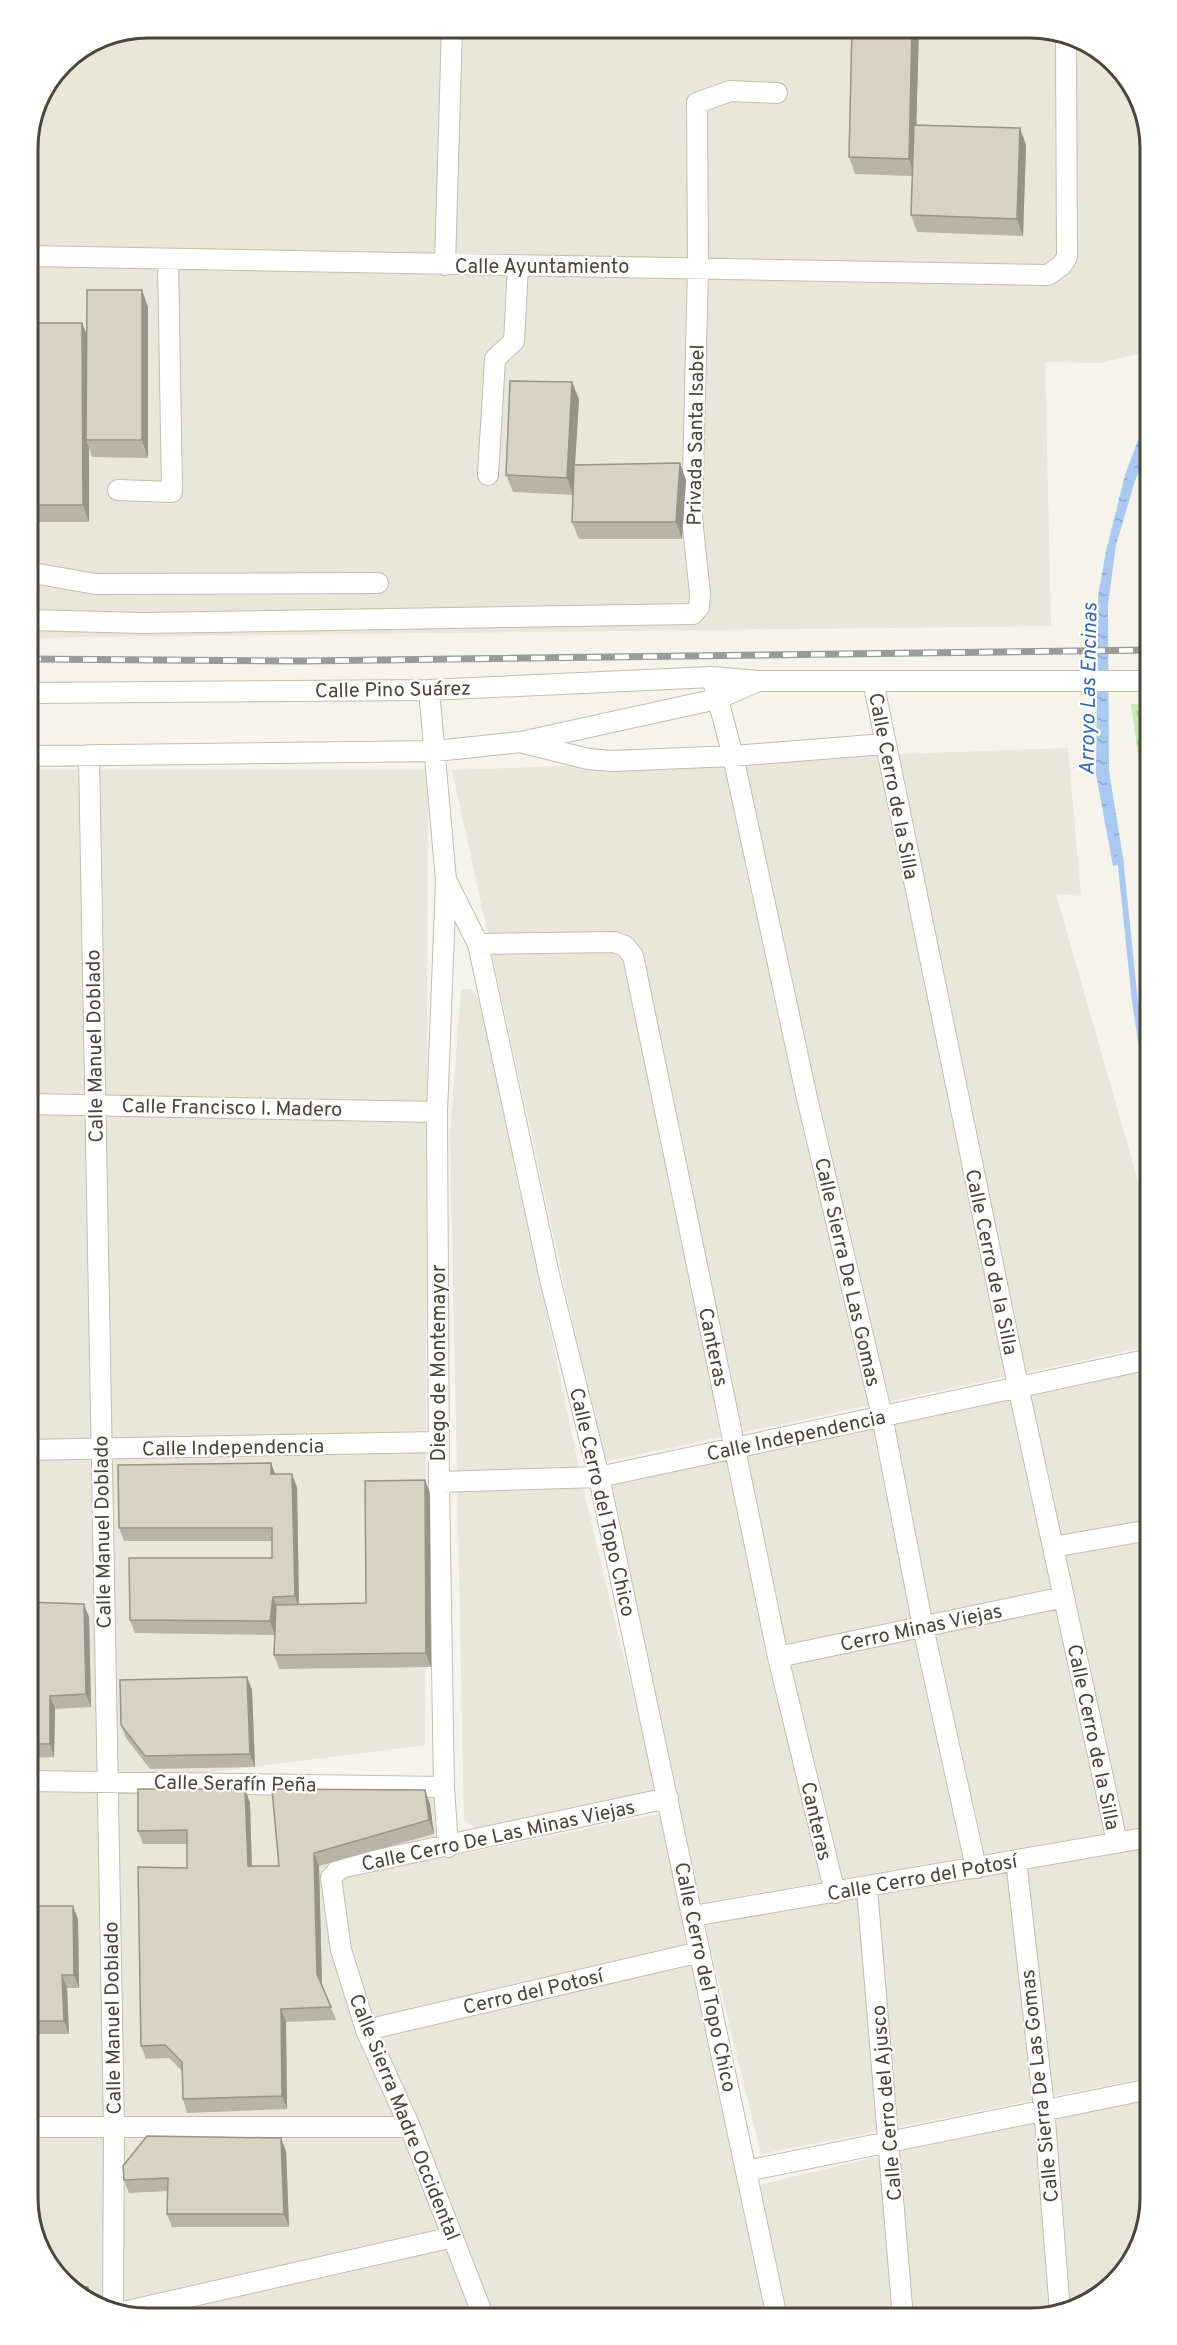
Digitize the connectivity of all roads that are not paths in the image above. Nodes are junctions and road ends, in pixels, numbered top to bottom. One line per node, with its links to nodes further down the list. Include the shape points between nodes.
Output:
1 (452, 38): 6 (street)
2 (1066, 43): 8 (street, Calle Ayuntamiento, via 1066,257 1056,271 1035,276)
3 (777, 93): 8 (street, Privada Santa Isabel, via 730,91 697,103)
4 (38, 256): 5 (street, Calle Ayuntamiento)
5 (168, 259): 6 (street, Calle Ayuntamiento); 10 (street, via 172,492)
6 (445, 265): 7 (street, Calle Ayuntamiento)
7 (518, 266): 8 (street, Calle Ayuntamiento); 9 (street, via 514,341 495,359)
8 (698, 267): 13 (street, Privada Santa Isabel, via 692,518 699,603 693,614 143,623)
9 (488, 475)
10 (118, 490)
11 (38, 574): 12 (street, via 96,585)
12 (378, 583)
13 (38, 620)
14 (712, 677): 15 (street, Calle Pino Suárez); 18 (street, Calle Pino Suárez); 20 (street, Calle Sierra De Las Gomas)
15 (759, 681): 16 (street, Calle Pino Suárez); 20 (street, Calle Pino Suárez)
16 (873, 681): 17 (street, Calle Pino Suárez); 22 (street, Calle Cerro de la Silla)
17 (1140, 681)
18 (429, 690): 19 (street, Calle Pino Suárez); 23 (street, Calle Cerro del Topo Chico)
19 (38, 693)
20 (717, 699): 21 (street, Calle Pino Suárez); 26 (street, Calle Sierra De Las Gomas)
21 (521, 742): 23 (street, Calle Pino Suárez); 26 (street, Calle Pino Suárez, via 604,760)
22 (884, 744): 26 (street, Calle Pino Suárez); 33 (street, Calle Cerro de la Silla)
23 (436, 751): 24 (street, Calle Pino Suárez); 27 (street, Calle Cerro del Topo Chico)
24 (90, 755): 25 (street, Calle Pino Suárez); 30 (street, Calle Manuel Doblado)
25 (38, 756)
26 (733, 756): 34 (street, Calle Sierra De Las Gomas, via 807,1098)
27 (446, 880): 28 (street, Calle Cerro del Topo Chico); 31 (street, Diego de Montemayor)
28 (478, 944): 36 (street, Canteras, via 614,942 625,946 633,956 681,1200); 39 (street, Calle Cerro del Topo Chico, via 550,1279)
29 (38, 1104): 30 (street, Calle Francisco I. Madero)
30 (95, 1104): 31 (street, Calle Francisco I. Madero); 37 (street, Calle Manuel Doblado)
31 (437, 1112): 35 (street, Diego de Montemayor)
32 (1140, 1361): 33 (street, Calle Independencia)
33 (1018, 1386): 34 (street, Calle Independencia); 42 (street, Calle Cerro de la Silla)
34 (882, 1416): 36 (street, Calle Independencia); 44 (street, Calle Sierra De Las Gomas)
35 (438, 1442): 37 (street, Calle Independencia); 40 (street, Diego de Montemayor)
36 (736, 1448): 39 (street, Calle Independencia); 45 (street, Canteras)
37 (101, 1449): 38 (street, Calle Independencia); 46 (street, Calle Manuel Doblado)
38 (38, 1450)
39 (599, 1477): 40 (street, Calle Independencia); 49 (street, Calle Cerro del Topo Chico)
40 (439, 1482): 48 (street, Diego de Montemayor)
41 (1140, 1532): 42 (street)
42 (1053, 1547): 43 (street, Calle Cerro de la Silla)
43 (1064, 1597): 44 (street, Cerro Minas Viejas); 51 (street, Calle Cerro de la Silla)
44 (923, 1627): 45 (street, Cerro Minas Viejas); 54 (street, Calle Sierra De Las Gomas)
45 (778, 1657): 57 (street, Canteras)
46 (107, 1780): 47 (street, Calle Serafín Peña); 48 (street, Calle Serafín Peña); 64 (street, Calle Manuel Doblado)
47 (38, 1781)
48 (444, 1787): 52 (street, Diego de Montemayor)
49 (668, 1798): 52 (street, Calle Cerro De Las Minas Viejas); 58 (street, Calle Cerro del Topo Chico)
50 (1140, 1839): 51 (street, Calle Cerro del Potosí)
51 (1117, 1842): 53 (street, Calle Cerro del Potosí)
52 (448, 1847): 55 (street, Calle Cerro De Las Minas Viejas, via 340,1869)
53 (1016, 1860): 54 (street, Calle Cerro del Potosí); 62 (street, Calle Sierra De Las Gomas)
54 (976, 1868): 56 (street, Calle Cerro del Potosí)
55 (332, 1878): 60 (street, Calle Sierra Madre Occidental, via 341,1950)
56 (867, 1887): 57 (street, Calle Cerro del Potosí); 66 (street, Calle Cerro del Ajusco)
57 (834, 1893): 58 (street, Calle Cerro del Potosí)
58 (693, 1916): 59 (street, Calle Cerro del Topo Chico)
59 (700, 1952): 60 (street, Cerro del Potosí); 67 (street, Calle Cerro del Topo Chico)
60 (366, 2030): 65 (street, Calle Sierra Madre Occidental)
61 (1140, 2091): 62 (street)
62 (1044, 2108): 66 (street); 70 (street, Calle Sierra De Las Gomas)
63 (38, 2127): 64 (street)
64 (114, 2127): 65 (street); 69 (street, Calle Manuel Doblado)
65 (410, 2127): 68 (street, Calle Sierra Madre Occidental)
66 (889, 2142): 67 (street); 74 (street, Calle Cerro del Ajusco)
67 (746, 2170): 73 (street, Calle Cerro del Topo Chico)
68 (453, 2237): 71 (street); 72 (street, Calle Sierra Madre Occidental)
69 (113, 2302)
70 (1059, 2303)
71 (145, 2307)
72 (480, 2307)
73 (775, 2308)
74 (902, 2308)

